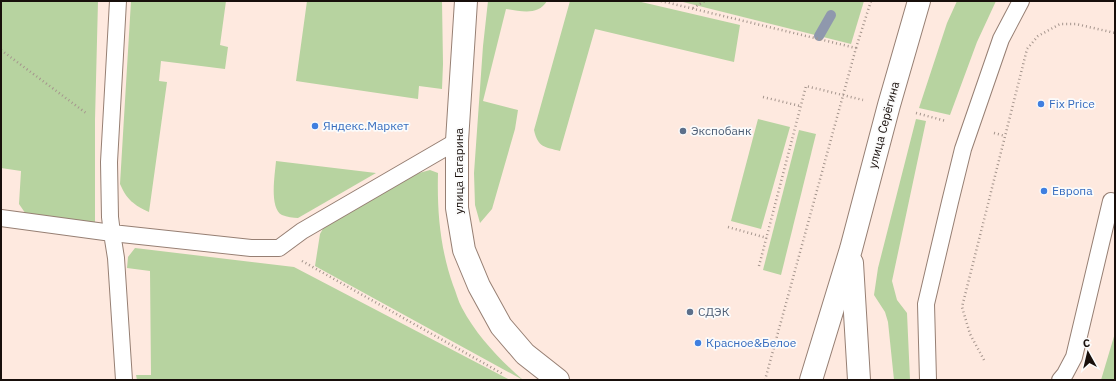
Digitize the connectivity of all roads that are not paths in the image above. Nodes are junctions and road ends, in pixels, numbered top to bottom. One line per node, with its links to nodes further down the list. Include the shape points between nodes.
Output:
1 (118, 1): 8 (lane, via 109,162)
2 (466, 1): 5 (main road, улица Гагарина)
3 (919, 1): 9 (main road, улица Серёгина)
4 (1022, 2): 14 (lane, via 1001,39 963,148 926,304)
5 (457, 140): 8 (lane, via 302,231 279,248 251,248); 11 (main road, улица Гагарина, via 457,208 464,250 476,279 501,326 525,354)
6 (1112, 201): 15 (lane, via 1074,357)
7 (1, 218): 8 (lane)
8 (112, 233): 10 (lane)
9 (852, 249): 12 (main road, улица Серёгина); 13 (main road, улица Серёгина)
10 (124, 380)
11 (558, 380)
12 (811, 380)
13 (859, 380)
14 (928, 380)
15 (1060, 380)

